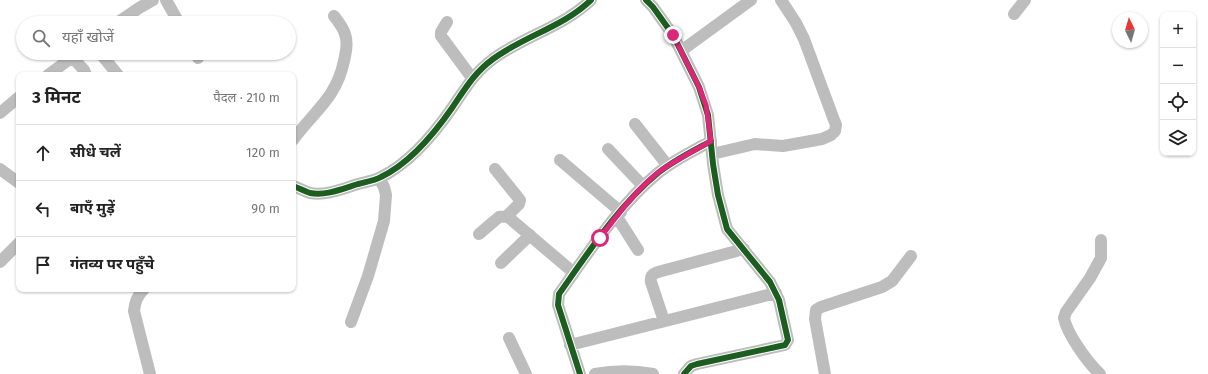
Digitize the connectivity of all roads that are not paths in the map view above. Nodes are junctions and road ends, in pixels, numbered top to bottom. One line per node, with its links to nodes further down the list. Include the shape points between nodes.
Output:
1 (153, 0): 9 (street)
2 (166, 0): 10 (street)
3 (591, 0): 20 (street, via 566,20 526,39 493,59)
4 (646, 0): 13 (street, via 673,35)
5 (751, 0): 13 (street)
6 (781, 0): 27 (street, via 796,23 812,59 836,125 835,131 813,141 783,146 755,144)
7 (1025, 0): 8 (street)
8 (1014, 14)
9 (128, 16)
10 (175, 16)
11 (334, 16): 24 (street, via 347,40 343,67 329,98)
12 (447, 22): 20 (street, via 441,36)
13 (681, 51): 25 (street, via 706,105)
14 (68, 60): 17 (street)
15 (78, 60): 18 (street)
16 (106, 60): 19 (street)
17 (52, 72)
18 (85, 72)
19 (116, 72)
20 (472, 78): 32 (street, via 434,132 404,162)
21 (16, 100): 22 (street)
22 (0, 113)
23 (634, 124): 29 (street)
24 (296, 136)
25 (711, 141): 27 (street); 29 (street)
26 (608, 149): 34 (street)
27 (712, 154): 43 (street, via 718,195 727,229)
28 (560, 160): 36 (street)
29 (668, 166): 34 (street)
30 (0, 169): 33 (street)
31 (495, 169): 37 (street, via 520,200)
32 (379, 178): 35 (street, via 325,194 310,193); 51 (street, via 386,195 384,221)
33 (16, 181)
34 (643, 186): 36 (street)
35 (296, 187)
36 (619, 214): 42 (street); 47 (street)
37 (507, 216): 38 (street, via 499,217); 39 (street)
38 (479, 234)
39 (530, 235): 46 (street); 47 (street)
40 (1101, 240): 61 (street, via 1101,258 1064,318 1082,352)
41 (16, 246): 45 (street)
42 (638, 250)
43 (744, 250): 49 (street); 50 (street, via 652,275 651,282)
44 (911, 256): 60 (street, via 892,281 882,287 816,310 815,319)
45 (0, 262)
46 (501, 262)
47 (574, 273): 53 (street, via 557,300)
48 (140, 292): 54 (street, via 136,298 134,312)
49 (776, 293): 50 (street); 59 (street, via 788,337 787,343 697,364 691,366)
50 (664, 321): 53 (street)
51 (351, 322)
52 (509, 338): 55 (street)
53 (570, 345): 56 (street)
54 (150, 374)
55 (526, 374)
56 (580, 374)
57 (595, 374): 58 (street, via 617,370)
58 (653, 374)
59 (684, 374)
60 (825, 374)
61 (1100, 374)

